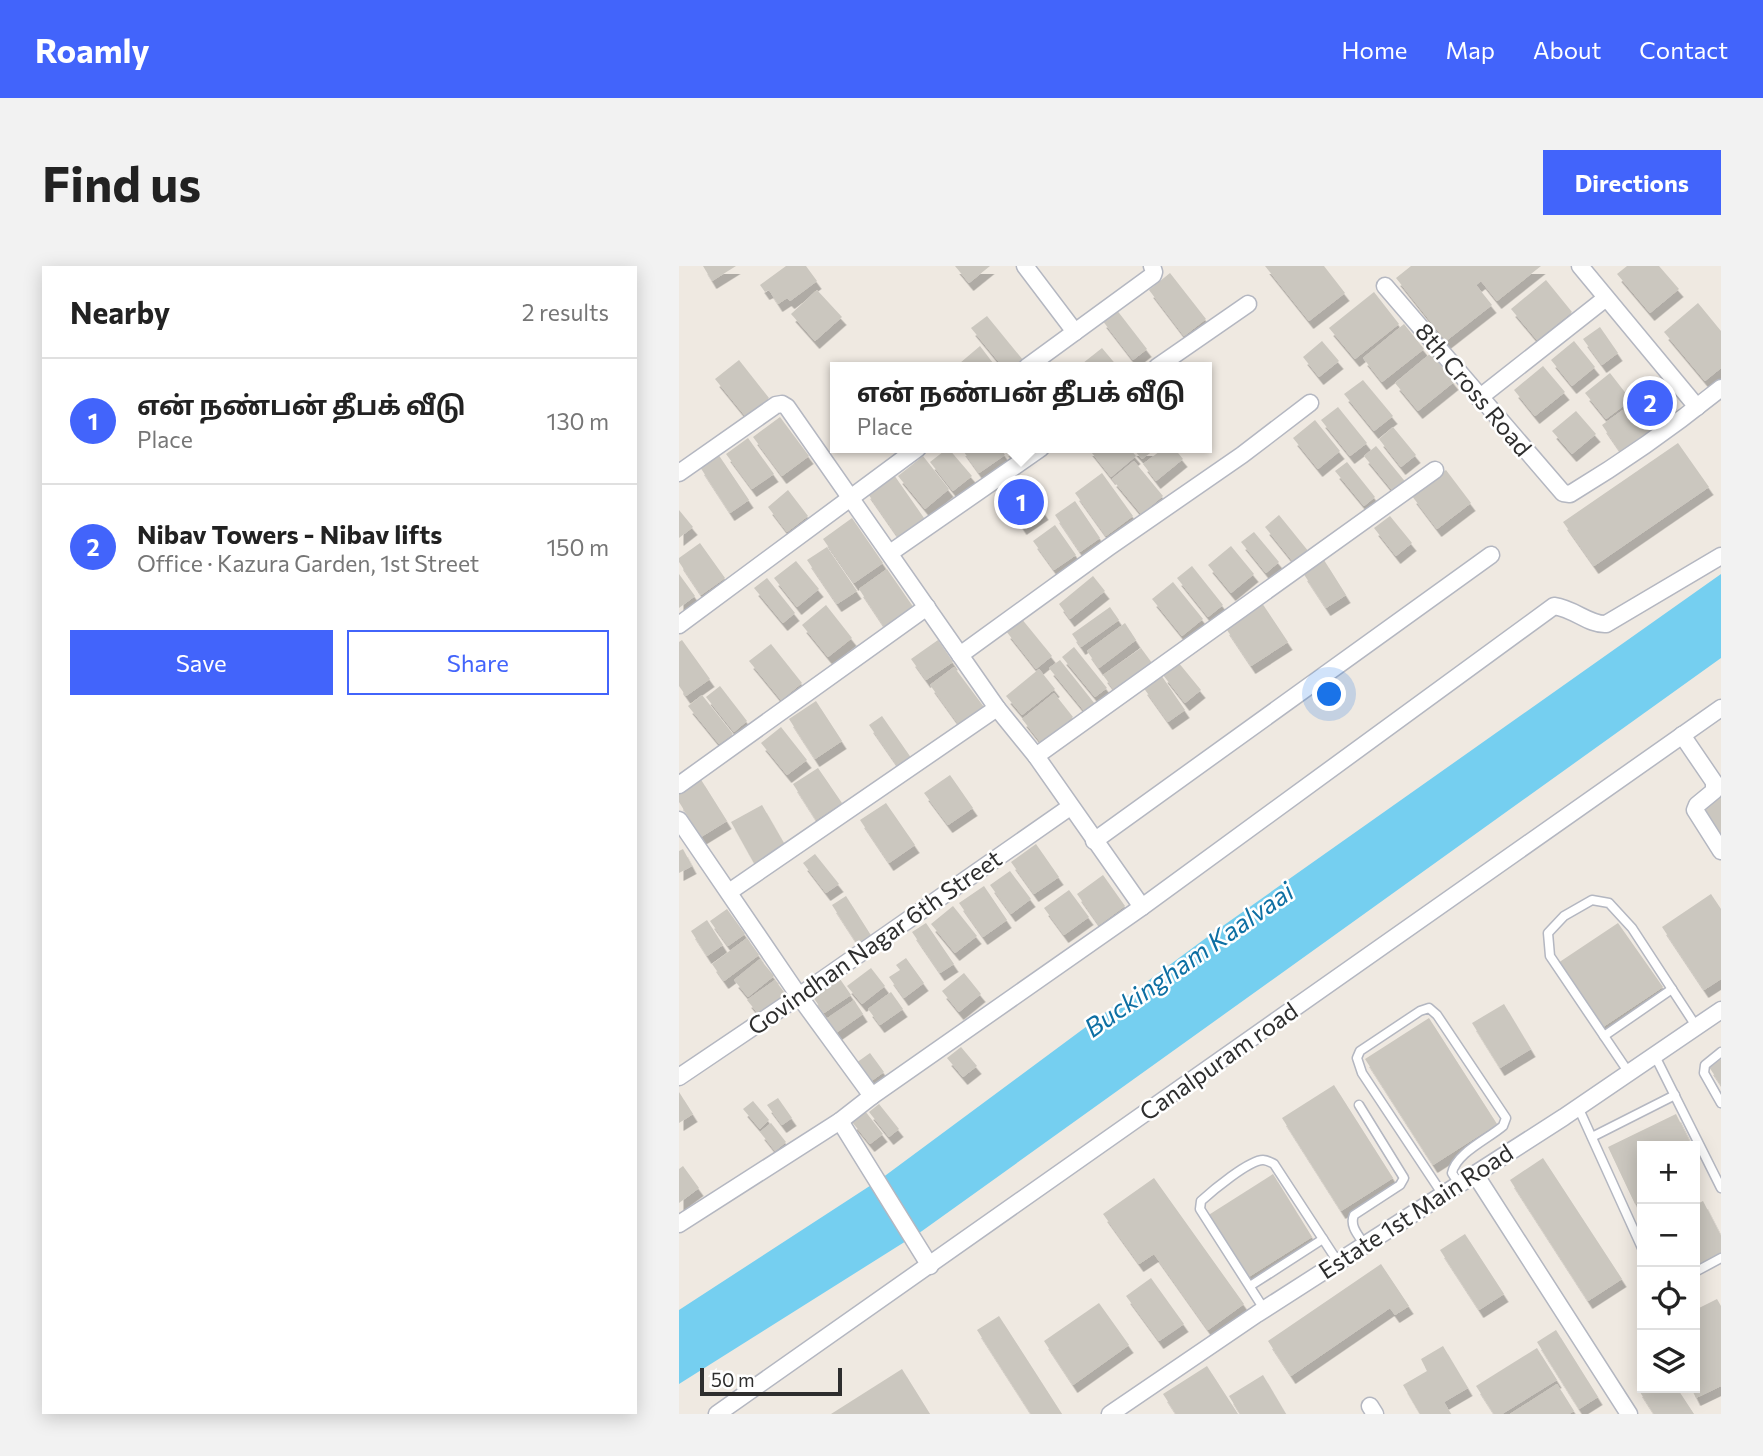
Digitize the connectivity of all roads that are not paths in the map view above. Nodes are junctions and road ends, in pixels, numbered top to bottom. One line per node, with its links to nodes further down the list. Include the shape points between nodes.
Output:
1 (1025, 266): 7 (street)
2 (1151, 266): 7 (street, via 1153,275)
3 (1580, 266): 5 (street)
4 (1385, 286): 11 (street, 8th Cross Road)
5 (1606, 298): 11 (street); 13 (street)
6 (1248, 304): 9 (street)
7 (1075, 332): 8 (street)
8 (1034, 362)
9 (1164, 362)
10 (1721, 388): 13 (street)
11 (1479, 398): 13 (street, 8th Cross Road, via 1563,494 1612,469)
12 (1310, 404): 24 (street)
13 (1697, 407)
14 (911, 453): 18 (street)
15 (1034, 453): 19 (street)
16 (1435, 470): 28 (street)
17 (679, 473): 18 (street, via 782,404)
18 (849, 498): 19 (street); 23 (street)
19 (890, 554): 22 (street)
20 (1491, 555): 32 (street)
21 (1721, 556): 35 (street, via 1606,624 1596,625 1569,608 1554,606)
22 (927, 607): 24 (street); 29 (street)
23 (679, 625)
24 (960, 655): 25 (street)
25 (997, 708): 28 (street); 34 (street)
26 (1721, 708): 27 (street, Canalpuram road)
27 (1682, 735): 33 (street, via 1714,782 1714,791 1697,805 1696,813); 62 (street, Canalpuram road)
28 (1036, 756): 30 (street)
29 (679, 785)
30 (1070, 807): 32 (street); 37 (street, Govindhan Nagar 6th Street)
31 (679, 820): 34 (street)
32 (1094, 841): 35 (street)
33 (1721, 851)
34 (729, 892): 37 (street)
35 (1142, 907): 46 (street)
36 (1672, 989): 39 (lane); 40 (lane); 40 (lane, via 1632,928 1609,903 1592,900 1564,916 1548,933 1550,956)
37 (799, 996): 44 (street, Govindhan Nagar 6th Street); 46 (street)
38 (1721, 1010): 39 (street, Estate 1st Main Road)
39 (1696, 1026): 42 (street, Estate 1st Main Road)
40 (1604, 1036): 43 (lane)
41 (1721, 1052): 47 (lane, via 1705,1065 1704,1073)
42 (1655, 1056): 43 (street, Estate 1st Main Road); 45 (lane)
43 (1629, 1073): 49 (street, Estate 1st Main Road)
44 (679, 1077)
45 (1675, 1095): 51 (lane); 54 (lane)
46 (871, 1097): 50 (street)
47 (1721, 1103)
48 (1359, 1105): 59 (lane, via 1404,1178 1354,1215 1353,1227)
49 (1578, 1107): 51 (lane); 52 (street, Estate 1st Main Road)
50 (840, 1121): 56 (street); 62 (street)
51 (1593, 1138): 57 (lane)
52 (1475, 1174): 53 (street, Estate 1st Main Road); 68 (street)
53 (1459, 1184): 55 (street, Estate 1st Main Road); 55 (lane, via 1451,1173 1453,1166 1503,1126 1506,1118 1429,1009 1360,1051 1357,1058 1362,1073)
54 (1721, 1188)
55 (1443, 1195): 59 (street, Estate 1st Main Road)
56 (679, 1224)
57 (1637, 1237)
58 (1323, 1239): 61 (lane); 64 (lane); 64 (lane, via 1274,1164 1260,1160 1230,1177 1201,1202 1200,1209)
59 (1365, 1245): 61 (street, Estate 1st Main Road)
60 (1721, 1258): 63 (lane)
61 (1338, 1262): 65 (street, Estate 1st Main Road)
62 (930, 1266): 66 (street, Canalpuram road)
63 (1700, 1269)
64 (1249, 1286): 65 (lane)
65 (1264, 1309): 67 (street, Estate 1st Main Road)
66 (717, 1414)
67 (1110, 1414)
68 (1629, 1414)

